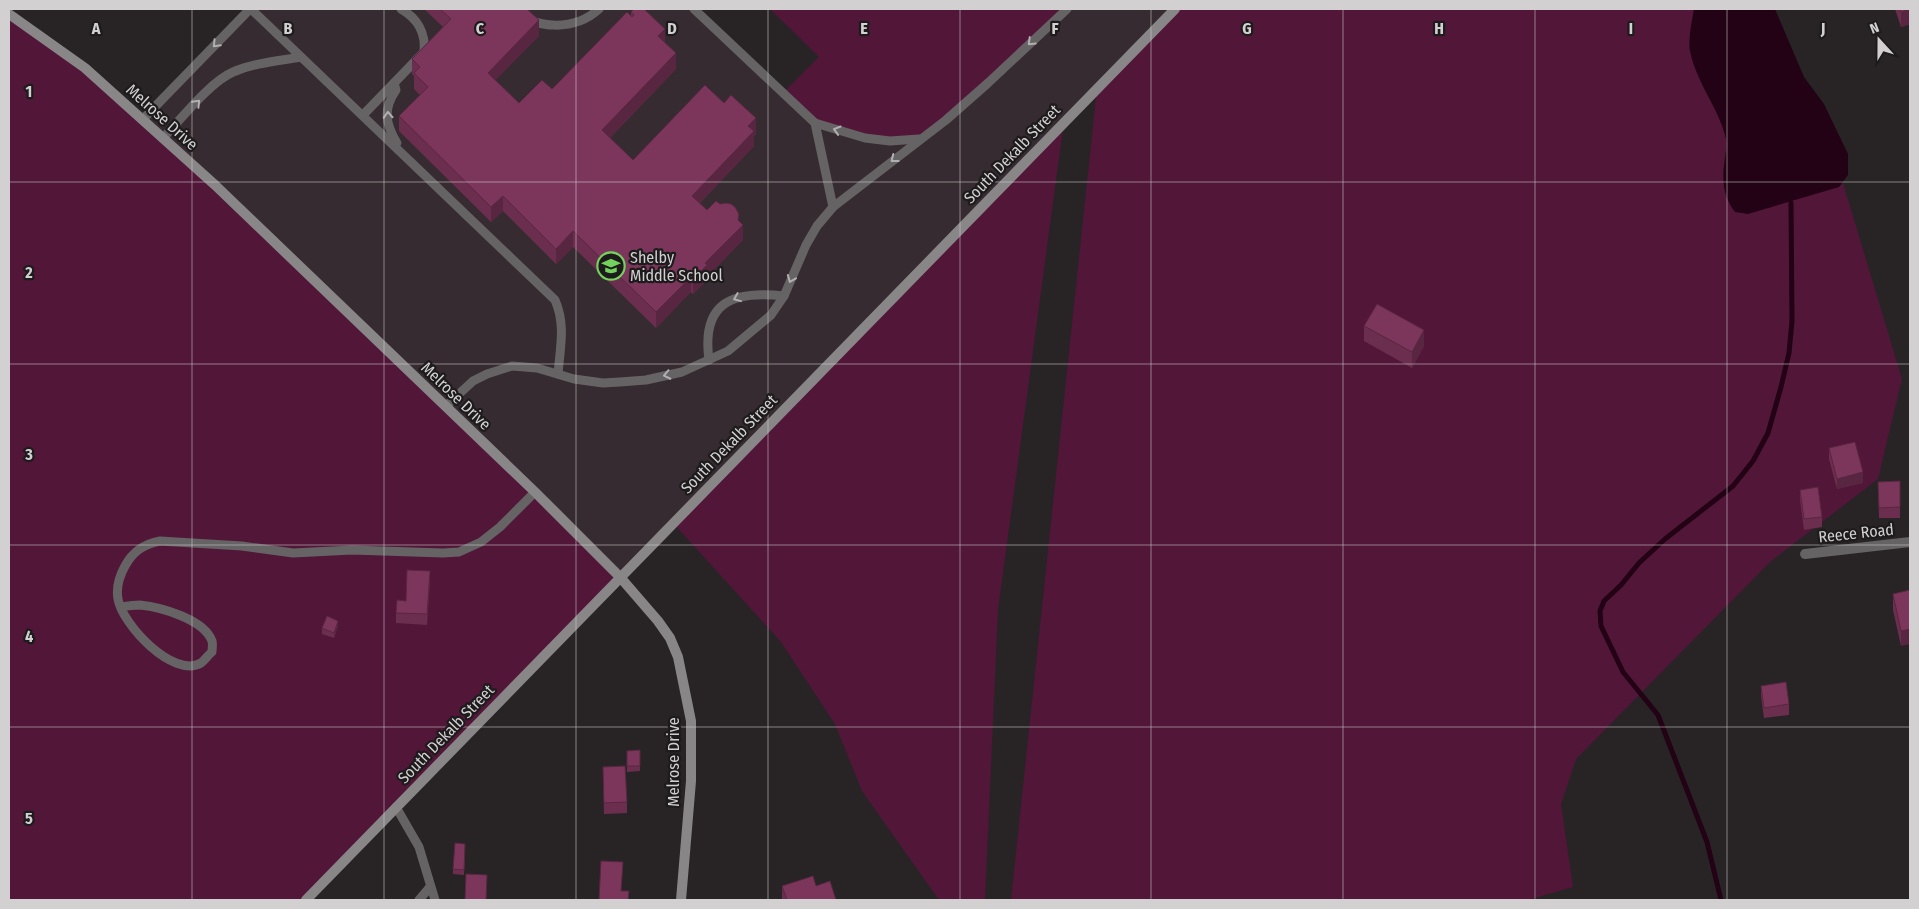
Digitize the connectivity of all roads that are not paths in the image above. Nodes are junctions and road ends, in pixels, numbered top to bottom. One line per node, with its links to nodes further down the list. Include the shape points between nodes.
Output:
1 (251, 9): 9 (lane); 12 (lane, one-way to 12)
2 (400, 9): 10 (lane, via 419,25 425,44 422,55)
3 (512, 9): 4 (lane, via 524,18 550,25 584,21)
4 (599, 9)
5 (694, 9): 13 (lane)
6 (1067, 9): 15 (lane, one-way to 15, via 988,84)
7 (1175, 9): 25 (main road, South Dekalb Street)
8 (9, 14): 12 (main road, Melrose Drive, via 85,68)
9 (300, 57): 11 (lane); 14 (lane, one-way to 9, via 208,91 232,72)
10 (394, 83): 11 (lane); 16 (lane, one-way to 10, via 398,144 389,130 387,109 396,90)
11 (363, 115): 16 (lane)
12 (143, 119): 14 (main road, Melrose Drive)
13 (814, 123): 15 (lane, one-way to 13, via 890,141 865,138); 17 (lane)
14 (163, 138): 21 (main road, Melrose Drive)
15 (920, 139): 17 (lane, one-way to 17)
16 (396, 147): 20 (lane, via 555,300 562,323)
17 (833, 207): 18 (lane, one-way to 18, via 806,245)
18 (784, 296): 19 (lane, via 771,315 728,351); 19 (lane, one-way to 19, via 746,294 720,308 708,327)
19 (709, 360): 20 (lane, one-way to 20, via 682,372 637,380 603,383)
20 (558, 374): 21 (lane, via 525,366 500,369 473,382)
21 (446, 406): 22 (main road, Melrose Drive)
22 (535, 492): 25 (main road, Melrose Drive); 26 (lane, via 500,527 481,542 459,552 352,550 292,553 233,545 148,543 128,559 120,576 117,598)
23 (1910, 542): 24 (street, Reece Road)
24 (1805, 554)
25 (620, 576): 27 (main road, South Dekalb Street); 32 (main road, Melrose Drive, via 670,638 685,688 692,743)
26 (121, 607): 26 (lane, via 127,622 145,642 175,662 186,666 200,663 212,652 212,641 192,621 172,612 140,605)
27 (396, 807): 28 (lane, via 417,840); 29 (main road, South Dekalb Street)
28 (430, 887): 30 (lane); 31 (lane)
29 (306, 900)
30 (419, 900)
31 (435, 900)
32 (681, 900)

